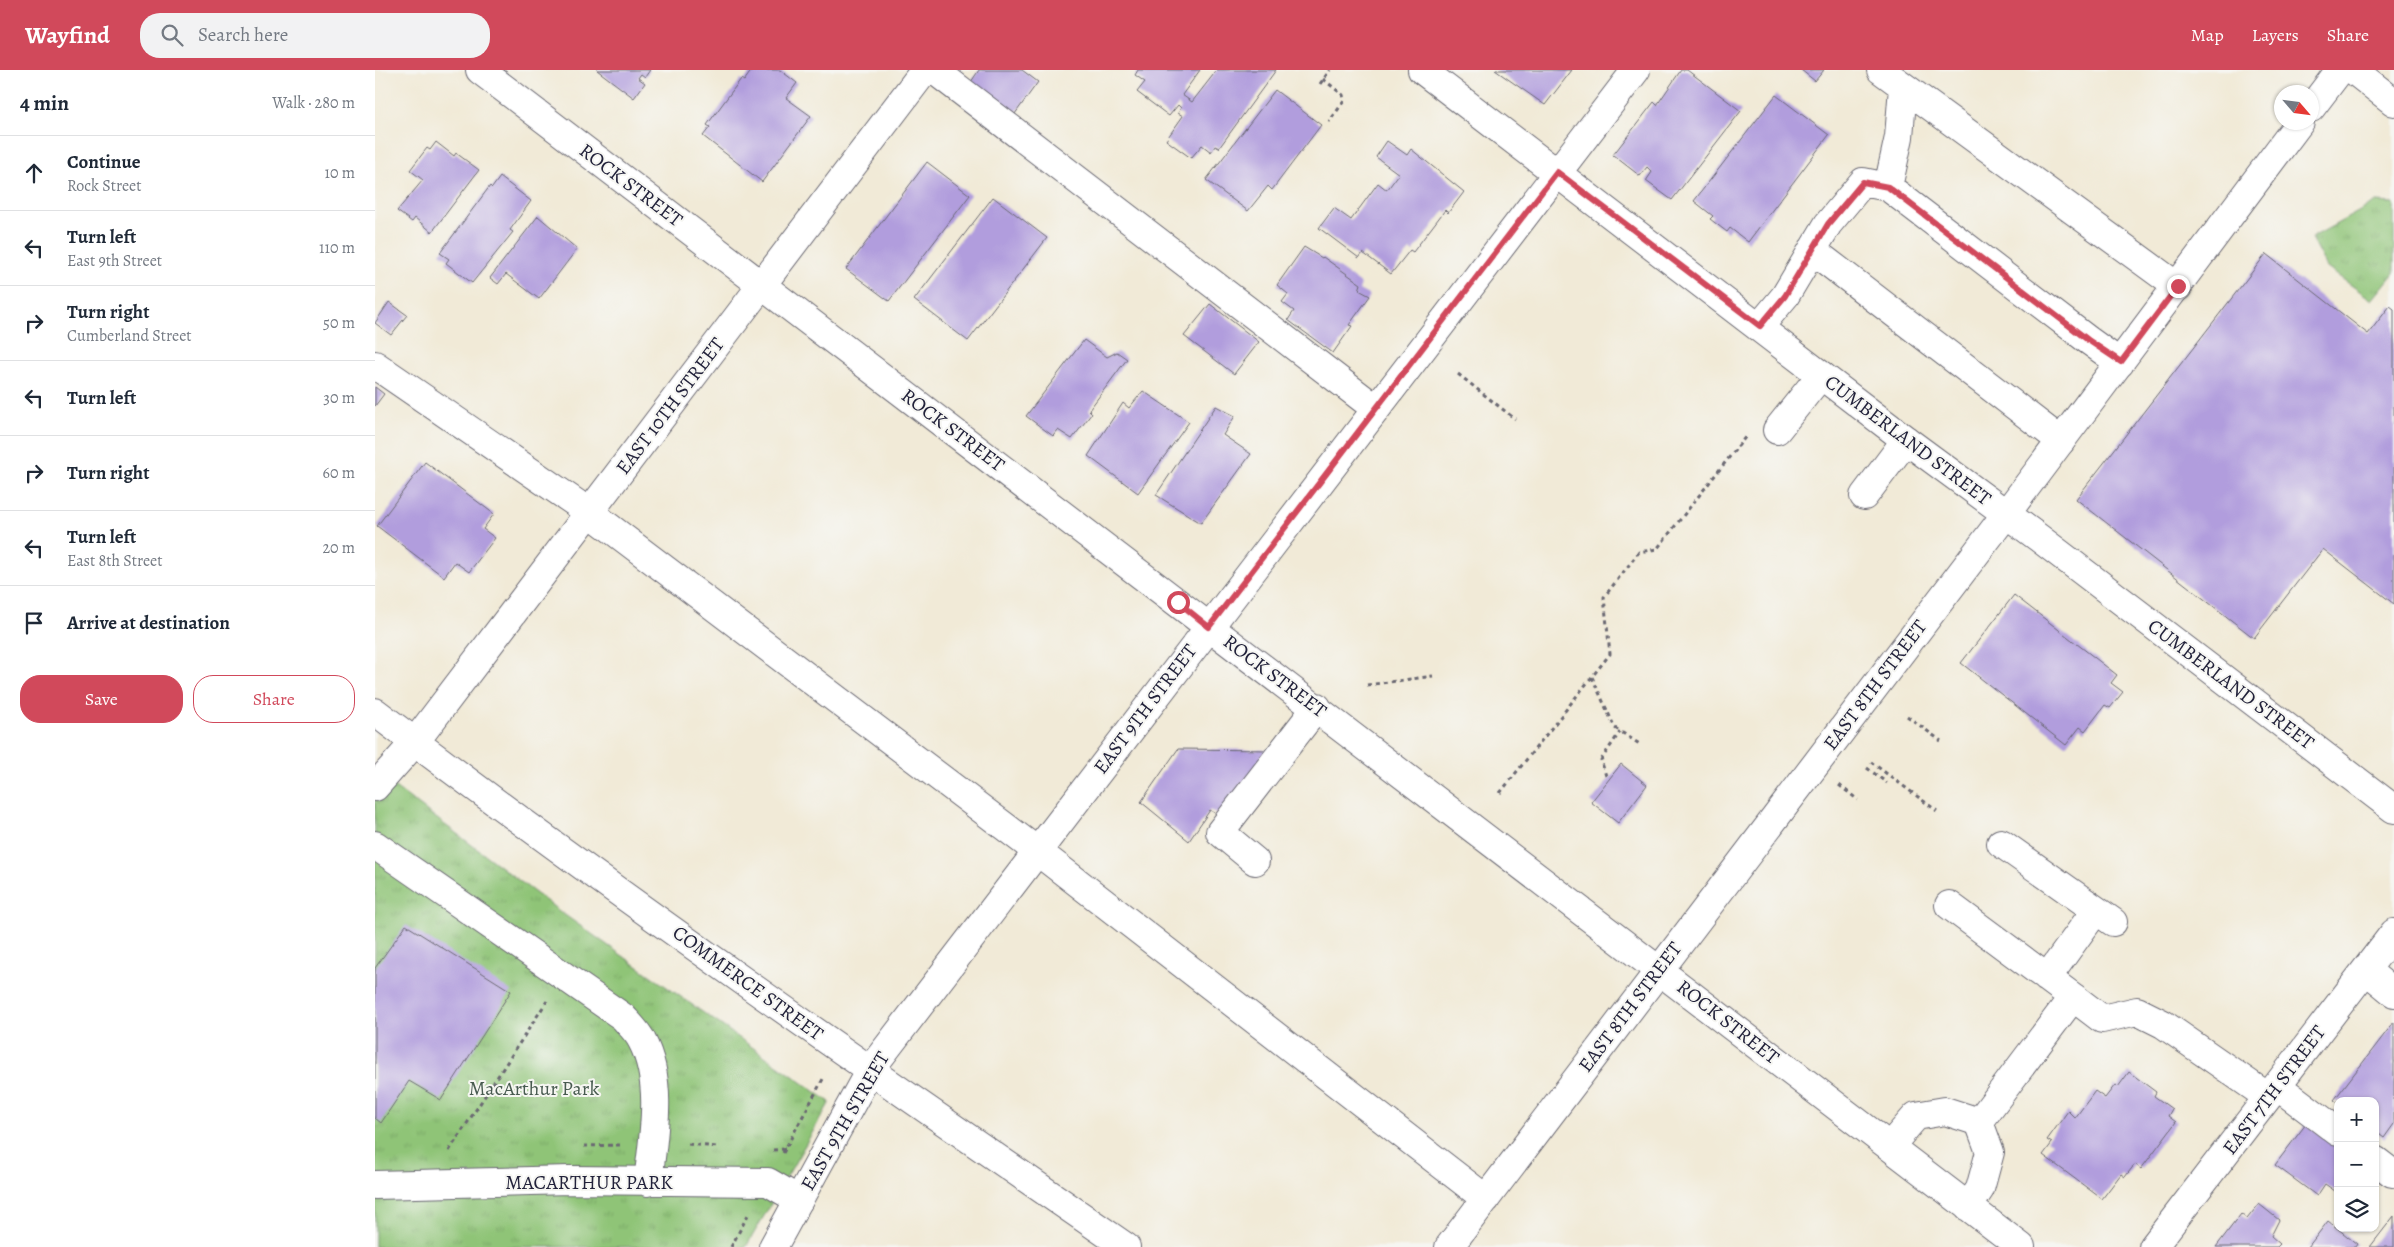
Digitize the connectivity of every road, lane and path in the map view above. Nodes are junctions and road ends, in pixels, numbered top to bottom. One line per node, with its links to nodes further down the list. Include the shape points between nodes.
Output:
1 (480, 70): 20 (street, ROCK STREET)
2 (925, 70): 20 (street, EAST 10TH STREET)
3 (934, 70): 27 (street)
4 (1330, 70): 10 (path)
5 (1422, 70): 17 (street, CUMBERLAND STREET)
6 (1636, 70): 17 (street, EAST 9TH STREET)
7 (1881, 70): 12 (street)
8 (2340, 70): 13 (street)
9 (2353, 70): 14 (street)
10 (1323, 80): 11 (path); 15 (path, via 1343,95 1344,101)
11 (1320, 84)
12 (1903, 87): 18 (street, via 1899,137); 21 (street)
13 (2319, 98)
14 (2394, 102)
15 (1329, 122)
16 (2295, 130): 21 (street, EAST 8TH STREET)
17 (1557, 172): 22 (street, CUMBERLAND STREET); 27 (street, EAST 9TH STREET)
18 (1888, 187): 19 (street, via 1863,182 1828,224); 23 (street)
19 (1812, 250): 22 (street, via 1785,296); 31 (street)
20 (763, 284): 33 (street, EAST 10TH STREET); 35 (street, ROCK STREET)
21 (2178, 286): 23 (street, EAST 8TH STREET)
22 (1760, 326): 26 (street, CUMBERLAND STREET)
23 (2121, 362): 31 (street, EAST 8TH STREET)
24 (375, 365): 33 (street)
25 (1458, 374): 28 (path)
26 (1821, 375): 29 (street); 30 (street, CUMBERLAND STREET)
27 (1375, 408): 35 (street, EAST 9TH STREET)
28 (1515, 418)
29 (1765, 429): 37 (path, via 1657,549 1639,552 1604,597 1610,654)
30 (1906, 440): 32 (street); 34 (street, CUMBERLAND STREET)
31 (2061, 441): 34 (street, EAST 8TH STREET)
32 (1864, 496)
33 (589, 512): 44 (street, EAST 10TH STREET); 56 (street)
34 (2006, 514): 52 (street, CUMBERLAND STREET); 60 (street, EAST 8TH STREET)
35 (1209, 627): 39 (street, ROCK STREET); 56 (street, EAST 9TH STREET)
36 (1433, 676): 38 (path)
37 (1592, 677): 42 (path, via 1615,728); 51 (path)
38 (1367, 685)
39 (1317, 708): 57 (street, via 1220,832); 60 (street, ROCK STREET)
40 (375, 712): 44 (street, COMMERCE STREET)
41 (1907, 716): 43 (path)
42 (1620, 732): 45 (path); 48 (path, via 1601,760)
43 (1941, 741)
44 (415, 742): 50 (street); 66 (street, COMMERCE STREET)
45 (1641, 745)
46 (1871, 762): 53 (path)
47 (1867, 768): 49 (path)
48 (1606, 776)
49 (1887, 783)
50 (375, 787)
51 (1500, 793)
52 (2394, 809)
53 (1937, 811)
54 (2001, 842): 63 (street, via 2105,916)
55 (375, 845): 62 (street)
56 (1037, 851): 66 (street, EAST 9TH STREET); 76 (street)
57 (1255, 861)
58 (1949, 906): 63 (street)
59 (2394, 933): 61 (street, EAST 7TH STREET)
60 (1660, 970): 71 (street, ROCK STREET); 76 (street, EAST 8TH STREET)
61 (2366, 970): 64 (street); 68 (street, EAST 7TH STREET)
62 (563, 976): 72 (path); 73 (street, via 623,1017 642,1040 652,1067 654,1133)
63 (2047, 978): 65 (street)
64 (2394, 993)
65 (2073, 997): 68 (street, via 2102,1019 2137,1011 2146,1015); 69 (street)
66 (870, 1070): 77 (street, EAST 9TH STREET); 81 (street, COMMERCE STREET)
67 (823, 1079): 74 (path)
68 (2273, 1091): 70 (street); 84 (street, EAST 7TH STREET)
69 (1979, 1122): 71 (street, via 1945,1111 1916,1116); 78 (street, via 1990,1152 1980,1189)
70 (2334, 1129)
71 (1890, 1146): 78 (street, ROCK STREET)
72 (449, 1151)
73 (648, 1182): 74 (street, MACARTHUR PARK); 75 (street, MACARTHUR PARK, via 570,1180)
74 (768, 1182): 77 (street); 79 (path)
75 (375, 1185)
76 (1485, 1198): 82 (street, EAST 8TH STREET)
77 (799, 1200): 80 (street, EAST 9TH STREET)
78 (1968, 1207): 83 (street, ROCK STREET)
79 (731, 1247)
80 (773, 1247)
81 (1126, 1247)
82 (1449, 1247)
83 (2021, 1247)
84 (2153, 1247)

